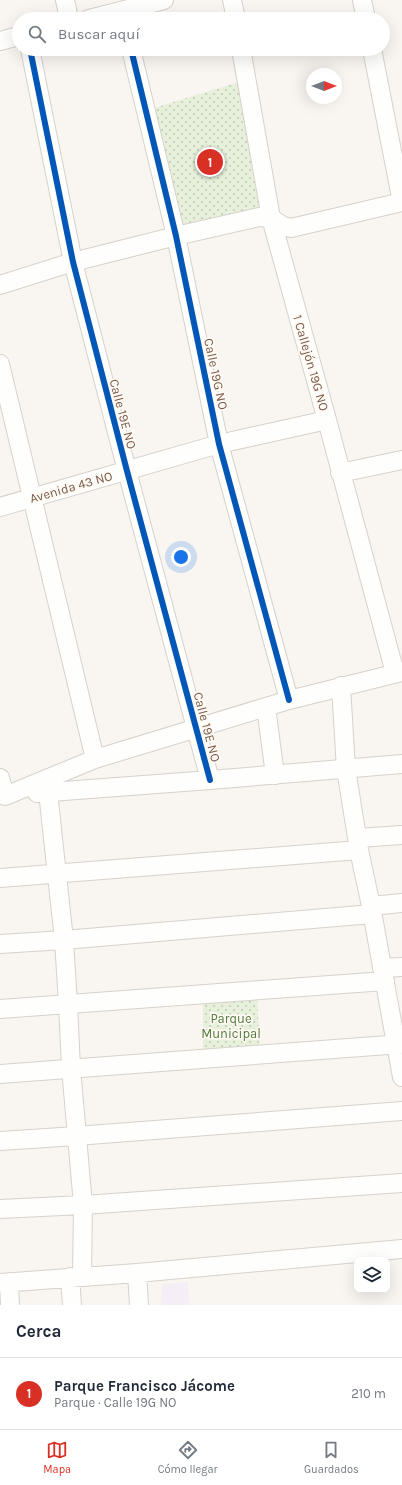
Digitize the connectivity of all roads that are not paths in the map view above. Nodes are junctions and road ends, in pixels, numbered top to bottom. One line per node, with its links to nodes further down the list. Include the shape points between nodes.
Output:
1 (65, 0): 5 (street)
2 (164, 0): 6 (street)
3 (232, 0): 7 (street)
4 (362, 0): 8 (street)
5 (68, 12)
6 (131, 12)
7 (235, 12)
8 (365, 12)
9 (12, 38): 10 (street)
10 (0, 41)
11 (31, 56): 18 (street, Calle 19E NO)
12 (133, 56): 17 (street, Calle 19G NO)
13 (242, 56): 16 (street, 1 Callejón 19G NO)
14 (373, 56): 15 (street)
15 (402, 202): 16 (street, via 291,228)
16 (271, 218): 17 (street, via 259,217); 21 (street, 1 Callejón 19G NO)
17 (176, 236): 18 (street); 22 (street, Calle 19G NO)
18 (73, 262): 19 (street); 24 (street, Calle 19E NO)
19 (0, 285)
20 (0, 364): 26 (street)
21 (327, 420): 22 (street, Avenida 43 NO); 25 (street, 1 Callejón 19G NO)
22 (219, 444): 24 (street, Avenida 43 NO); 30 (street, Calle 19G NO)
23 (402, 460): 25 (street)
24 (127, 471): 26 (street, Avenida 43 NO); 32 (street, Calle 19E NO)
25 (340, 473): 28 (street, 1 Callejón 19G NO)
26 (32, 498): 27 (street, Avenida 43 NO); 33 (street)
27 (0, 507)
28 (398, 672): 29 (street)
29 (341, 686): 30 (street); 35 (street)
30 (288, 700): 31 (street)
31 (266, 707): 32 (street); 36 (street)
32 (196, 728): 33 (street); 38 (street, Calle 19E NO)
33 (95, 759): 40 (street)
34 (402, 764): 35 (street)
35 (346, 769): 36 (street); 42 (street)
36 (275, 775): 38 (street)
37 (0, 778): 40 (street)
38 (210, 780): 39 (street)
39 (48, 792): 40 (street); 43 (street)
40 (2, 796)
41 (402, 835): 42 (street)
42 (358, 844): 43 (street); 46 (street)
43 (58, 874): 44 (street); 47 (street)
44 (0, 878)
45 (402, 903): 46 (street)
46 (372, 910): 47 (street); 50 (street)
47 (64, 940): 48 (street); 51 (street)
48 (0, 944)
49 (402, 967): 50 (street)
50 (383, 975): 51 (street); 53 (street)
51 (68, 1004): 52 (street); 54 (street)
52 (0, 1008)
53 (399, 1045): 54 (street); 56 (street)
54 (70, 1068): 55 (street); 58 (street)
55 (0, 1074)
56 (402, 1077)
57 (402, 1111): 58 (street)
58 (76, 1136): 59 (street); 61 (street)
59 (0, 1141)
60 (402, 1183): 61 (street)
61 (83, 1205): 62 (street); 65 (street)
62 (0, 1209)
63 (402, 1249): 64 (street)
64 (137, 1273): 65 (street); 69 (street)
65 (76, 1277): 66 (street); 68 (street)
66 (4, 1282): 67 (street)
67 (10, 1305)
68 (72, 1305)
69 (139, 1305)

